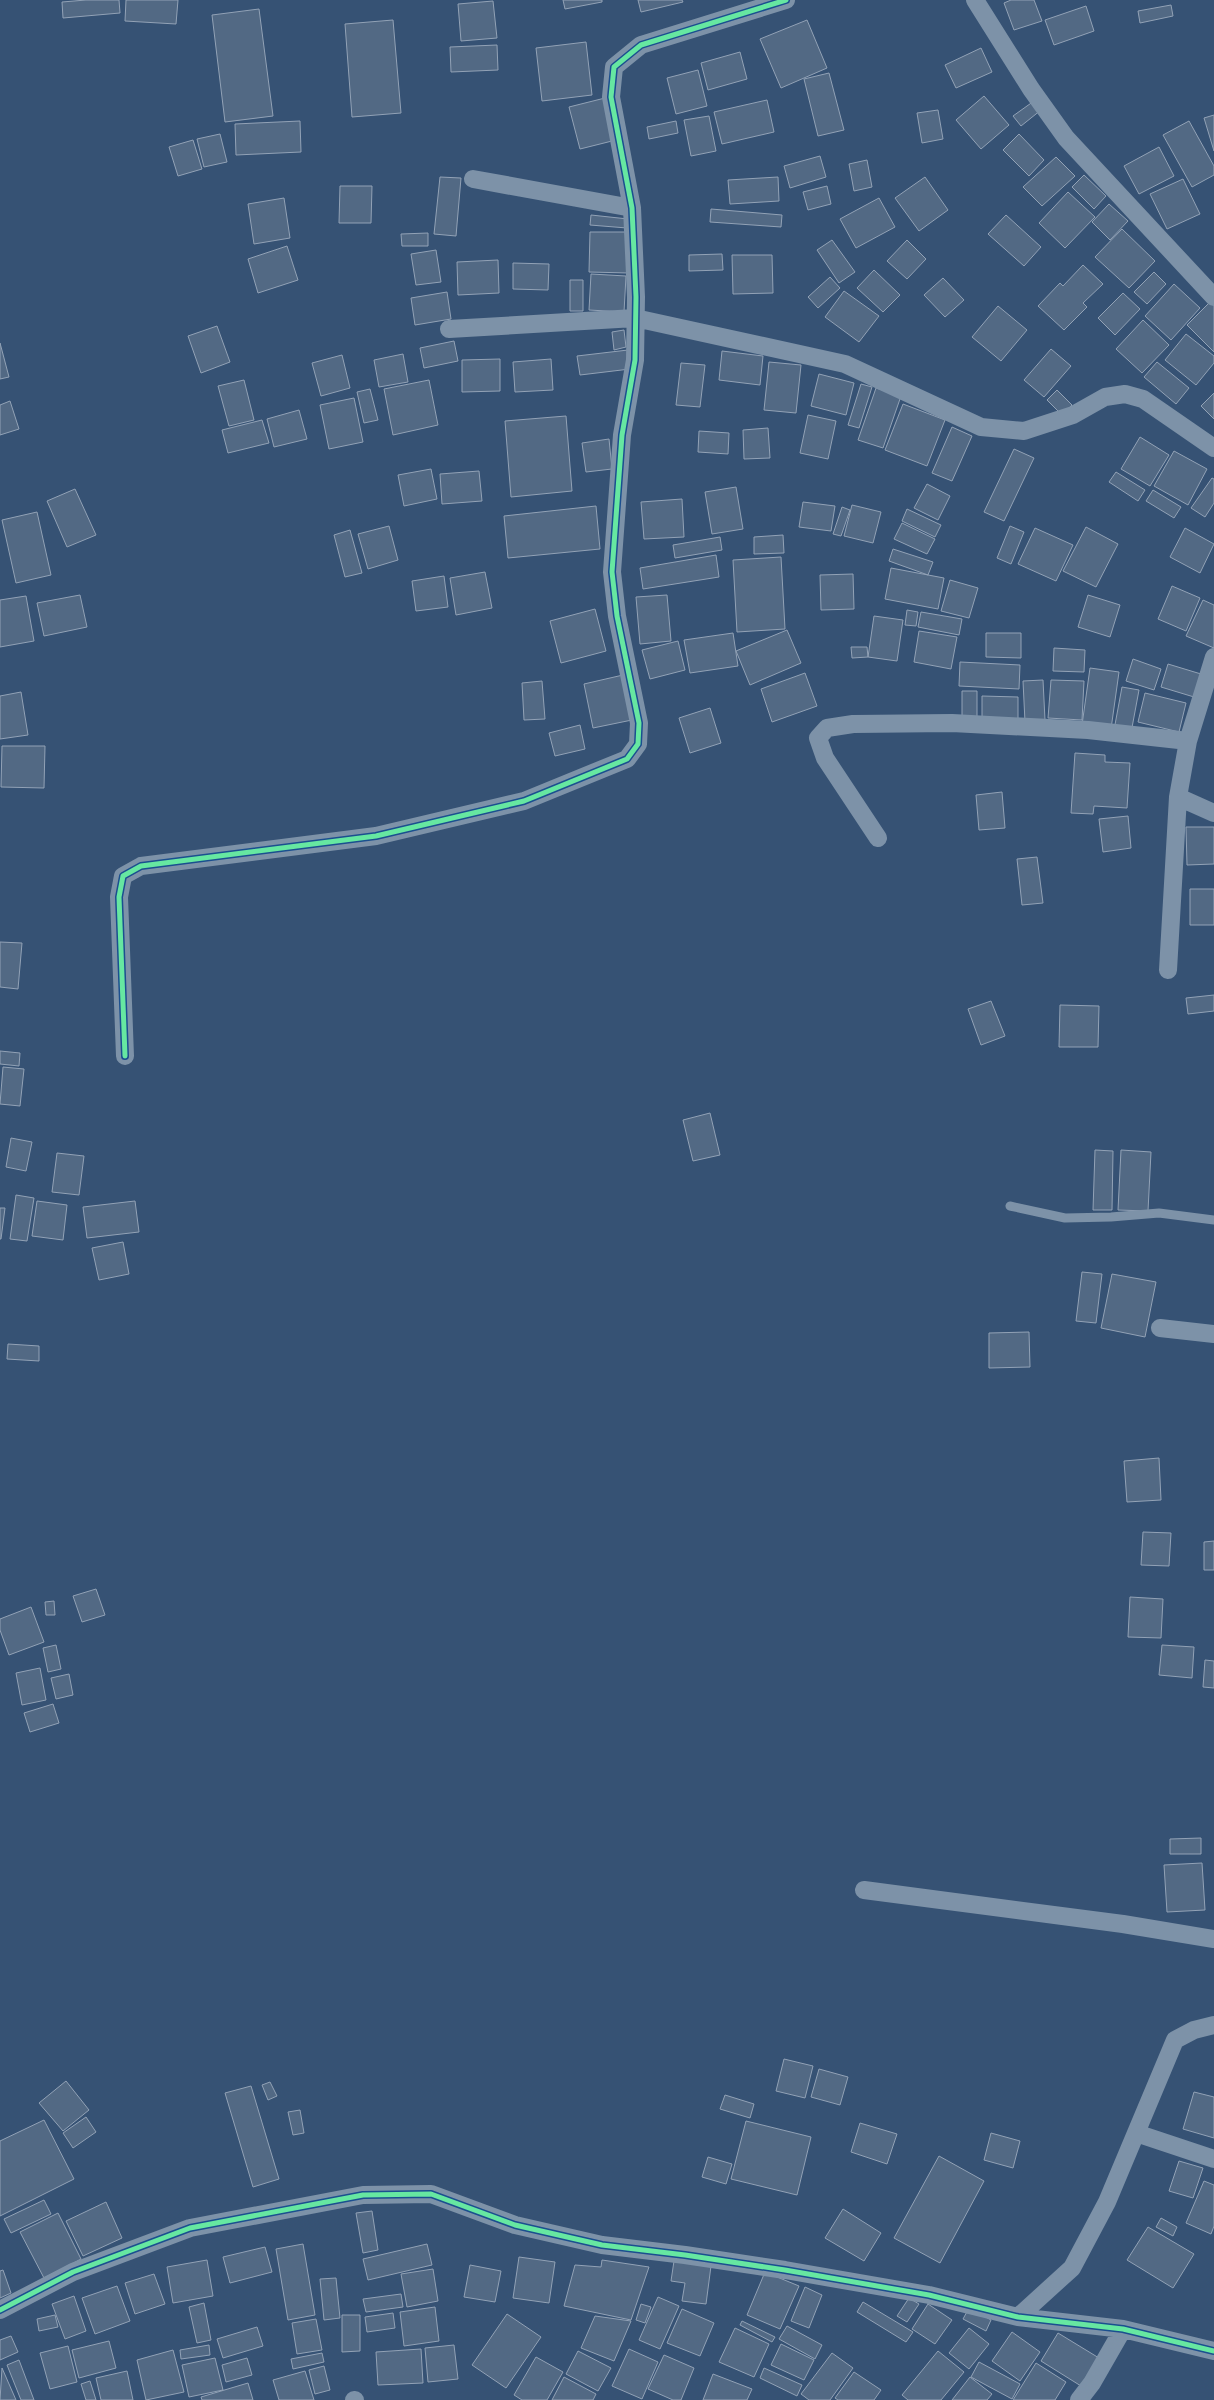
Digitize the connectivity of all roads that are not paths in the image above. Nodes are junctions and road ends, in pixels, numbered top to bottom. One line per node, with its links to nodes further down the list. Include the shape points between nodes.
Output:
1 (786, 0): 4 (street, via 640,45 614,67 611,97)
2 (976, 0): 5 (street, via 1031,89 1066,138)
3 (473, 179): 4 (street)
4 (632, 208): 6 (street)
5 (1214, 297)
6 (635, 318): 7 (street); 8 (street, via 845,364 981,427 1024,431 1073,415 1105,397 1125,394 1143,399); 15 (street, via 635,360 622,435 612,572 617,616 638,723 638,744 627,759 524,801 376,836 141,866 123,876 119,896)
7 (449, 329)
8 (1214, 448)
9 (1214, 657): 10 (street)
10 (1188, 741): 11 (street); 13 (street, via 1088,730 952,723 853,724 827,728 818,738 826,758)
11 (1178, 797): 12 (street); 14 (street)
12 (1214, 814)
13 (878, 838)
14 (1168, 970)
15 (125, 1056)
16 (1010, 1206): 17 (lane, via 1065,1218 1159,1213)
17 (1214, 1220)
18 (1160, 1328): 19 (street)
19 (1214, 1334)
20 (864, 1890): 21 (street)
21 (1214, 1939)
22 (1214, 2025): 23 (street, via 1194,2030 1175,2040)
23 (1136, 2133): 24 (street); 26 (street, via 1107,2202 1072,2268)
24 (1214, 2159)
25 (0, 2310): 26 (street, via 73,2272 190,2228 363,2195 431,2194 514,2226 602,2246 685,2254 795,2271 929,2295)
26 (1018, 2317): 27 (street)
27 (1123, 2329): 28 (street); 29 (street)
28 (1214, 2351)
29 (1079, 2400)

